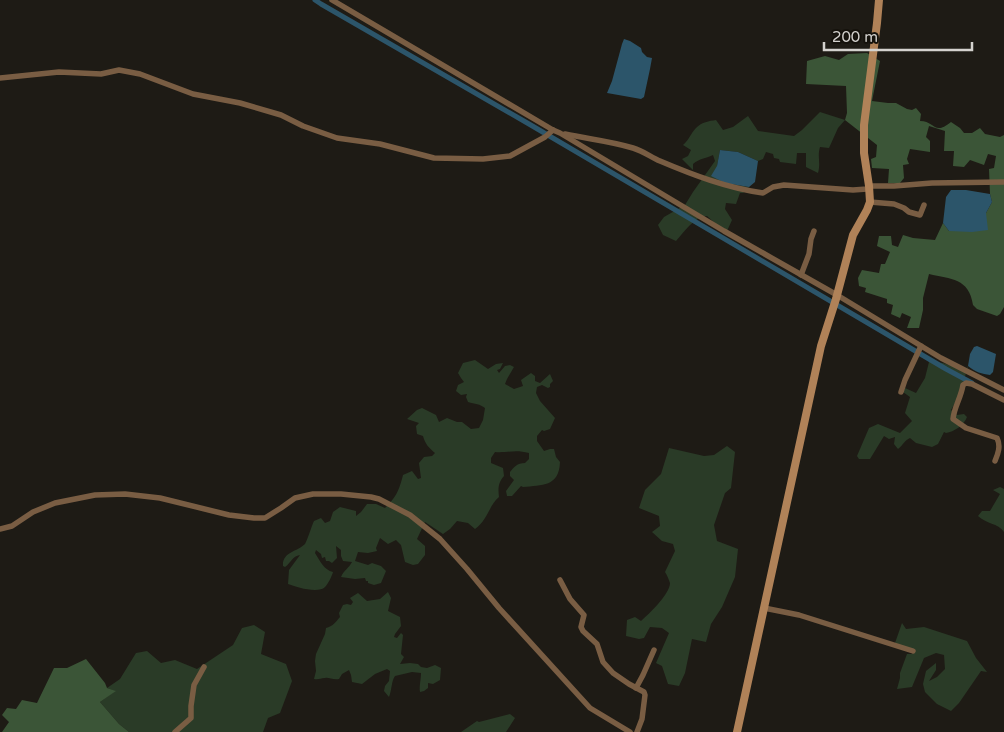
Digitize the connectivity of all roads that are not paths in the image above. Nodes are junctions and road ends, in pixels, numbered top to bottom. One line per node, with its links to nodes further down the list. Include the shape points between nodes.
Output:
1 (332, 0): 5 (street)
2 (879, 0): 7 (main road, via 864,125 864,153)
3 (0, 78): 5 (street, via 59,72 101,74 119,70 140,74 193,94 281,115 337,138 380,144 434,158 510,156)
4 (560, 133): 5 (street); 7 (street, via 633,148 726,186 763,194 784,185 853,190); 11 (street)
5 (550, 134)
6 (1004, 182): 7 (street)
7 (870, 186): 8 (main road)
8 (870, 202): 9 (street, via 894,204 920,214); 12 (main road, via 853,235)
9 (924, 205)
10 (814, 232): 11 (street)
11 (801, 275): 12 (street)
12 (835, 300): 13 (street); 20 (main road, via 821,346)
13 (919, 351): 14 (street, via 941,358); 15 (street)
14 (1004, 390)
15 (901, 392)
16 (1004, 400): 17 (street, via 966,383 953,412 953,419 966,428 997,438)
17 (995, 462)
18 (0, 529): 26 (street, via 55,503 95,495 160,498 254,518 265,518 295,498 313,494 379,499 410,515 440,539 590,708)
19 (560, 580): 24 (street, via 584,615 583,631 598,644 603,662)
20 (764, 608): 22 (street, via 799,615); 28 (main road)
21 (654, 650): 24 (street)
22 (912, 652)
23 (204, 667): 25 (street, via 194,685 191,718)
24 (636, 688): 27 (street, via 645,695 642,719)
25 (174, 732)
26 (630, 732)
27 (636, 732)
28 (737, 732)

